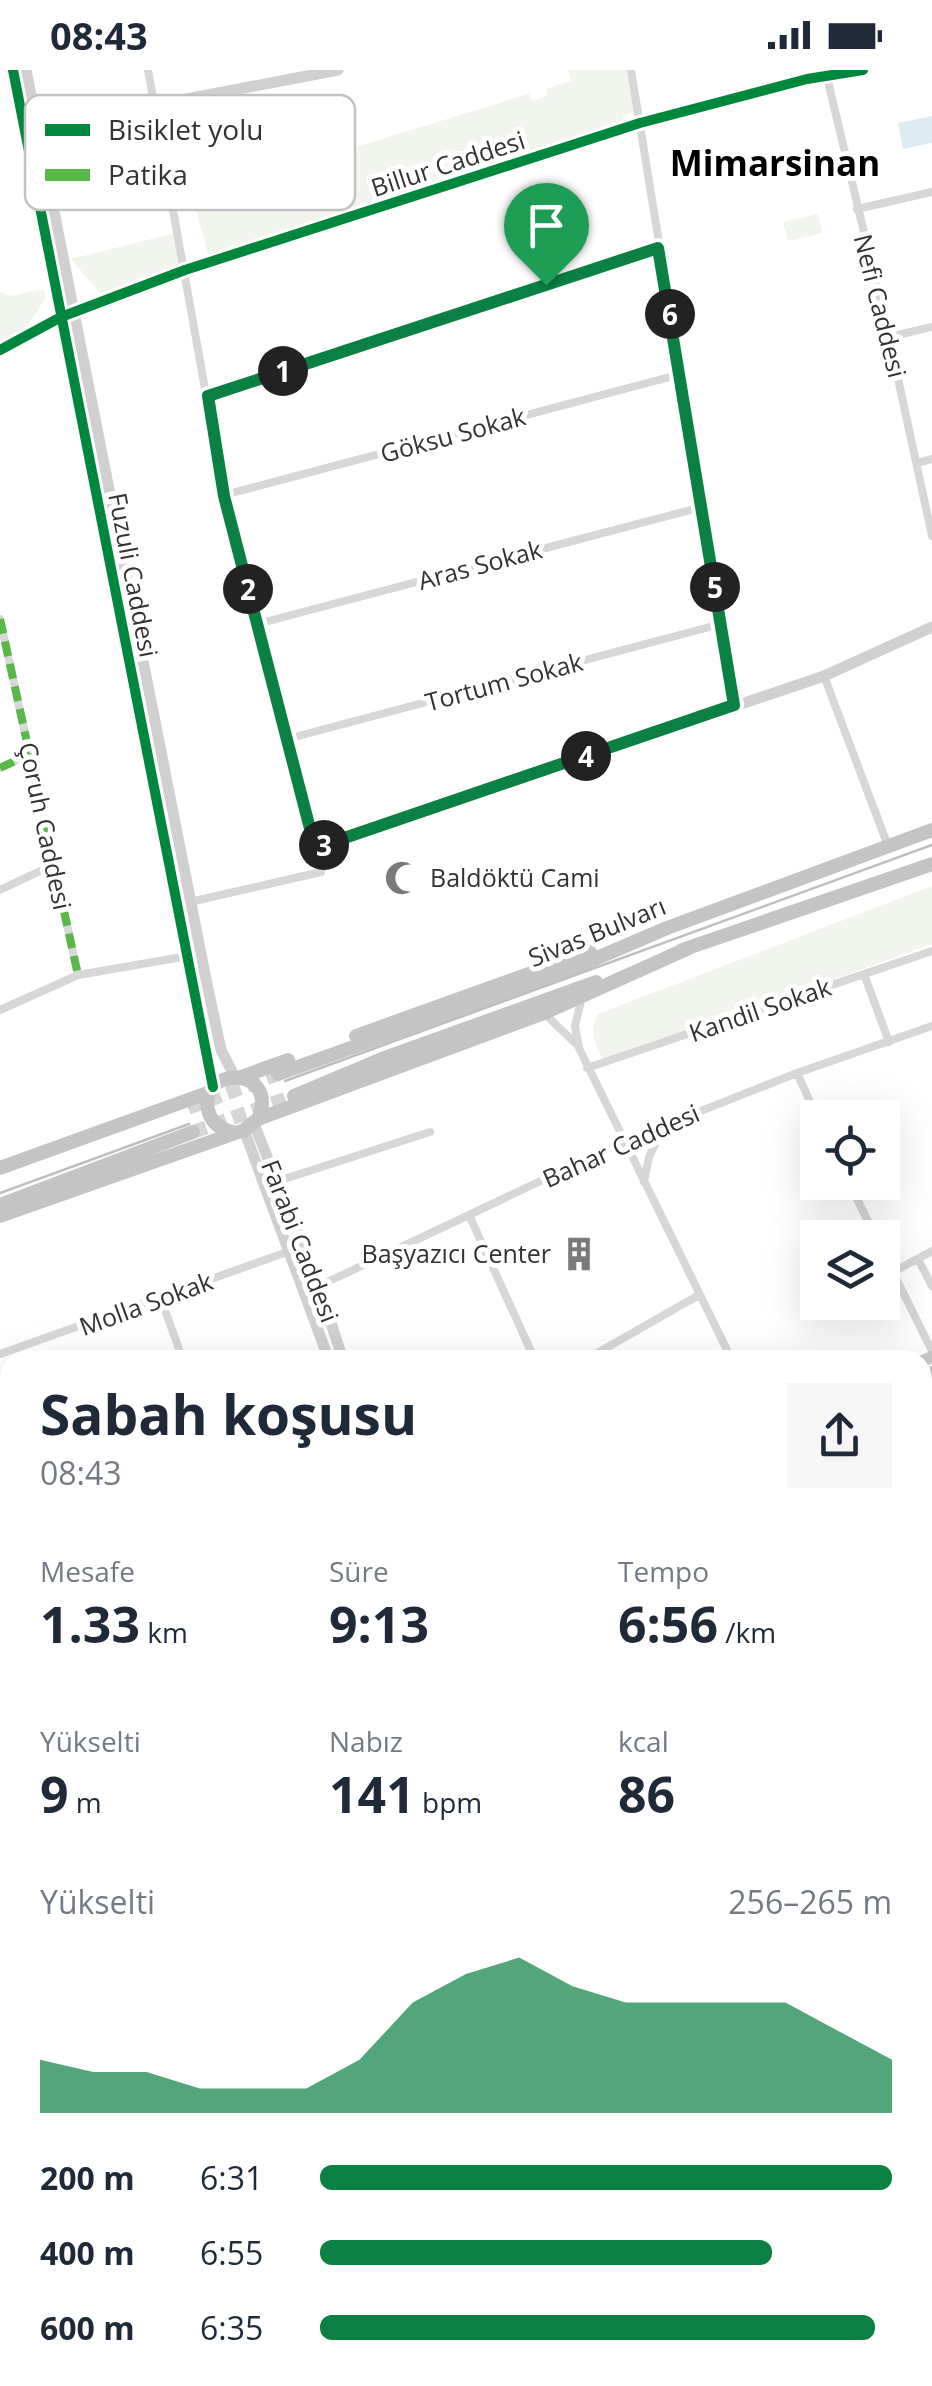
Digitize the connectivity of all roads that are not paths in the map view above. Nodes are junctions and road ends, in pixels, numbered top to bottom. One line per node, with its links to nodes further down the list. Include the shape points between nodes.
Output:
1 (14, 70): 13 (street, Fuzuli Caddesi)
2 (26, 70): 10 (street, Fuzuli Caddesi)
3 (148, 70): 11 (street)
4 (338, 70): 8 (street)
5 (631, 70): 14 (street)
6 (863, 70): 9 (street, Billur Caddesi)
7 (806, 74): 9 (street, Billur Caddesi); 14 (street, Billur Caddesi)
8 (266, 76): 12 (street)
9 (826, 77): 19 (street, Nefi Caddesi)
10 (30, 95)
11 (153, 95)
12 (191, 95)
13 (25, 121)
14 (640, 124): 20 (street); 21 (street, Billur Caddesi)
15 (932, 192): 19 (street)
16 (44, 210): 22 (street, Fuzuli Caddesi)
17 (50, 210): 22 (street, Fuzuli Caddesi)
18 (175, 210): 21 (street)
19 (857, 210): 24 (street, Nefi Caddesi)
20 (658, 248): 26 (street); 27 (street)
21 (186, 270): 22 (street, Billur Caddesi); 27 (street)
22 (67, 314): 25 (street, Billur Caddesi); 49 (street, Fuzuli Caddesi); 53 (street, Fuzuli Caddesi)
23 (932, 327): 24 (street)
24 (889, 337): 29 (street, Nefi Caddesi)
25 (0, 350)
26 (681, 374): 30 (street, Göksu Sokak); 31 (street)
27 (208, 396): 30 (street)
28 (932, 459): 29 (street)
29 (917, 463): 32 (street, Nefi Caddesi)
30 (224, 496): 34 (street)
31 (702, 506): 34 (street, Aras Sokak); 35 (street)
32 (932, 536)
33 (0, 619): 37 (street, Çoruh Caddesi)
34 (258, 624): 40 (street)
35 (721, 624): 39 (street); 40 (street, Tortum Sokak)
36 (932, 626): 38 (street)
37 (2, 638): 41 (street, Çoruh Caddesi)
38 (824, 676): 39 (street); 44 (street)
39 (734, 705): 45 (street)
40 (287, 739): 45 (street)
41 (30, 754): 42 (street); 46 (street, Çoruh Caddesi)
42 (0, 768)
43 (932, 830): 44 (highway, Sivas Bulvarı)
44 (888, 846): 50 (highway, Sivas Bulvarı)
45 (315, 848): 49 (street, via 321,872)
46 (53, 864): 48 (street); 55 (street, Çoruh Caddesi)
47 (932, 864): 51 (highway, Sivas Bulvarı)
48 (0, 890)
49 (190, 902): 65 (street, Fuzuli Caddesi, via 220,1050)
50 (667, 928): 64 (highway, Sivas Bulvarı); 65 (highway)
51 (691, 947): 56 (highway); 67 (highway, Sivas Bulvarı)
52 (932, 951): 54 (street, Kandil Sokak)
53 (188, 956): 55 (street); 66 (street, Fuzuli Caddesi)
54 (864, 974): 60 (street); 62 (street, Kandil Sokak)
55 (78, 975): 57 (street)
56 (582, 997): 58 (highway); 61 (street, via 575,1026)
57 (0, 1010)
58 (544, 1012): 61 (street); 71 (highway)
59 (932, 1026): 60 (street, Bahar Caddesi)
60 (889, 1042): 63 (street, Bahar Caddesi)
61 (579, 1048): 62 (street)
62 (588, 1068): 74 (street)
63 (796, 1073): 68 (street); 70 (street, Bahar Caddesi)
64 (278, 1074)
65 (238, 1077): 66 (highway); 71 (highway, via 259,1091 262,1102)
66 (212, 1090): 71 (highway, via 207,1103 216,1125); 75 (highway)
67 (288, 1098)
68 (809, 1100)
69 (188, 1108): 76 (highway)
70 (664, 1125): 74 (street, Bahar Caddesi); 78 (street)
71 (247, 1126): 77 (street, Farabi Caddesi); 81 (highway); 82 (street, Farabi Caddesi)
72 (193, 1132): 79 (highway)
73 (430, 1132): 77 (street)
74 (625, 1141): 78 (street); 80 (street, Bahar Caddesi)
75 (0, 1168)
76 (0, 1177)
77 (278, 1181): 86 (street, Farabi Caddesi)
78 (644, 1182): 89 (street)
79 (0, 1205)
80 (469, 1215): 86 (street, Bahar Caddesi); 95 (street)
81 (0, 1216)
82 (290, 1251): 90 (street, Molla Sokak); 93 (street, Farabi Caddesi)
83 (932, 1251): 84 (street)
84 (918, 1258): 85 (street); 87 (street)
85 (900, 1268)
86 (319, 1286): 94 (street, Farabi Caddesi)
87 (932, 1286)
88 (900, 1287): 98 (street)
89 (699, 1295): 96 (street); 97 (street)
90 (161, 1299): 91 (street, Molla Sokak); 92 (street)
91 (12, 1350)
92 (179, 1350)
93 (325, 1350)
94 (341, 1350)
95 (530, 1350)
96 (603, 1350)
97 (727, 1350)
98 (930, 1350)

